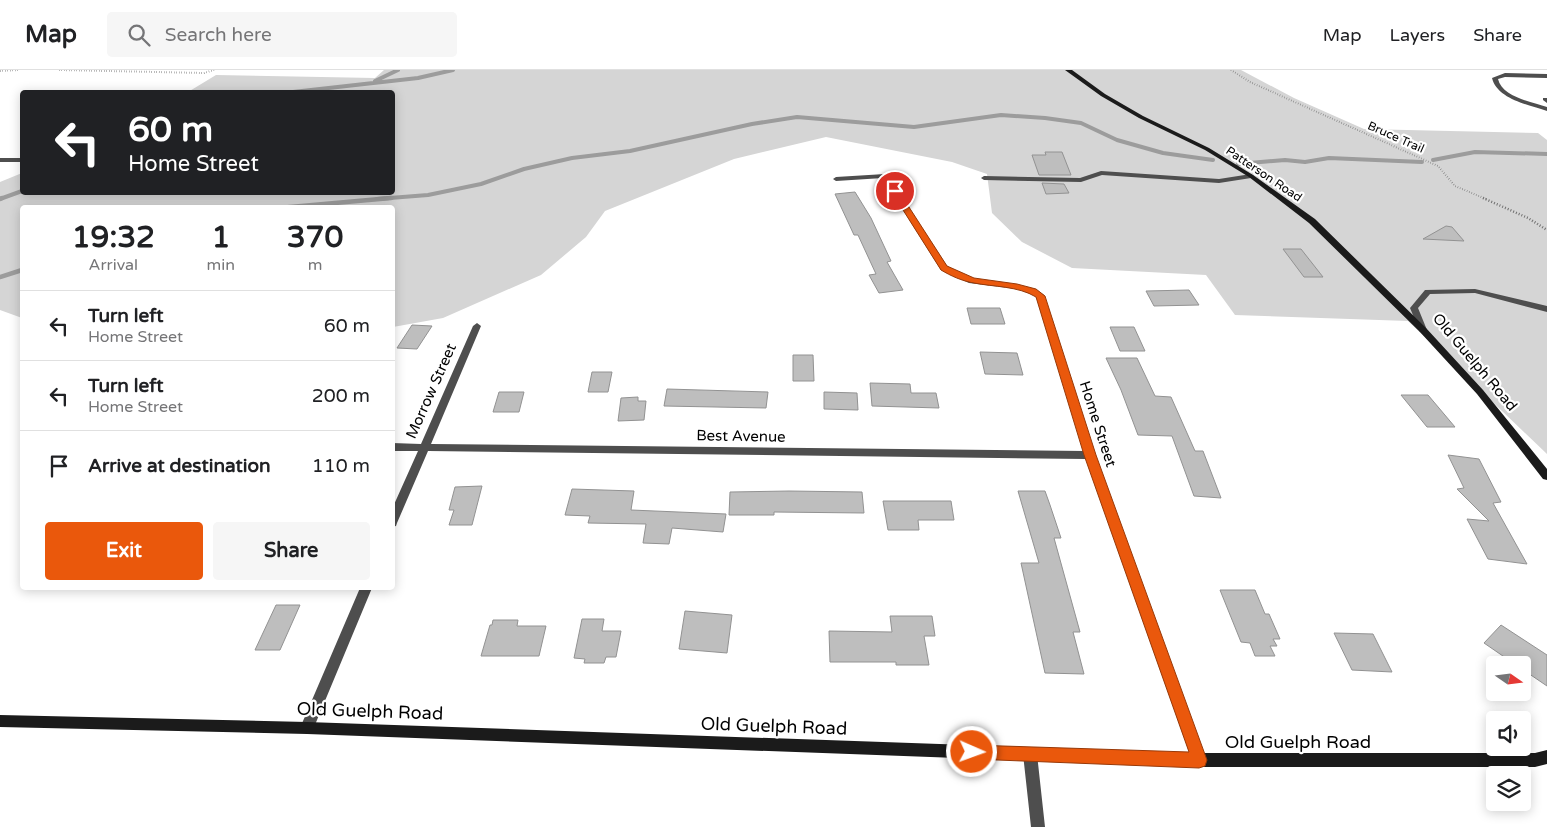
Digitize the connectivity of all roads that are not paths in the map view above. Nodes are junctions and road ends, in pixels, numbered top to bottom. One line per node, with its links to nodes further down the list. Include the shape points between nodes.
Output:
1 (1068, 70): 8 (street, Patterson Road, via 1103,95 1207,149)
2 (1494, 70): 3 (street)
3 (1505, 75): 4 (street); 5 (street, via 1495,78 1501,90)
4 (1547, 76)
5 (1547, 109)
6 (0, 160): 7 (street)
7 (20, 160)
8 (1250, 176): 9 (street, via 1219,181 1101,173 1081,180); 13 (street, Patterson Road, via 1312,221)
9 (984, 178)
10 (836, 179): 16 (street, Home Street, via 885,176 944,268 972,280 1017,287 1040,296)
11 (1547, 309): 13 (street, Old Guelph Road, via 1475,291 1428,292 1414,308)
12 (477, 326): 15 (street, Morrow Street)
13 (1423, 330): 17 (street, Old Guelph Road, via 1480,392)
14 (395, 447): 15 (street, Best Avenue)
15 (424, 448): 16 (street, Best Avenue); 18 (street, Morrow Street)
16 (1090, 455): 24 (street, Home Street)
17 (1547, 476)
18 (395, 517)
19 (365, 590): 21 (street)
20 (0, 722): 21 (street, Old Guelph Road)
21 (307, 728): 22 (street, Old Guelph Road)
22 (1030, 754): 24 (street, Old Guelph Road); 25 (street)
23 (1547, 757): 24 (street, Old Guelph Road, via 1535,760)
24 (1199, 760)
25 (1038, 827)

